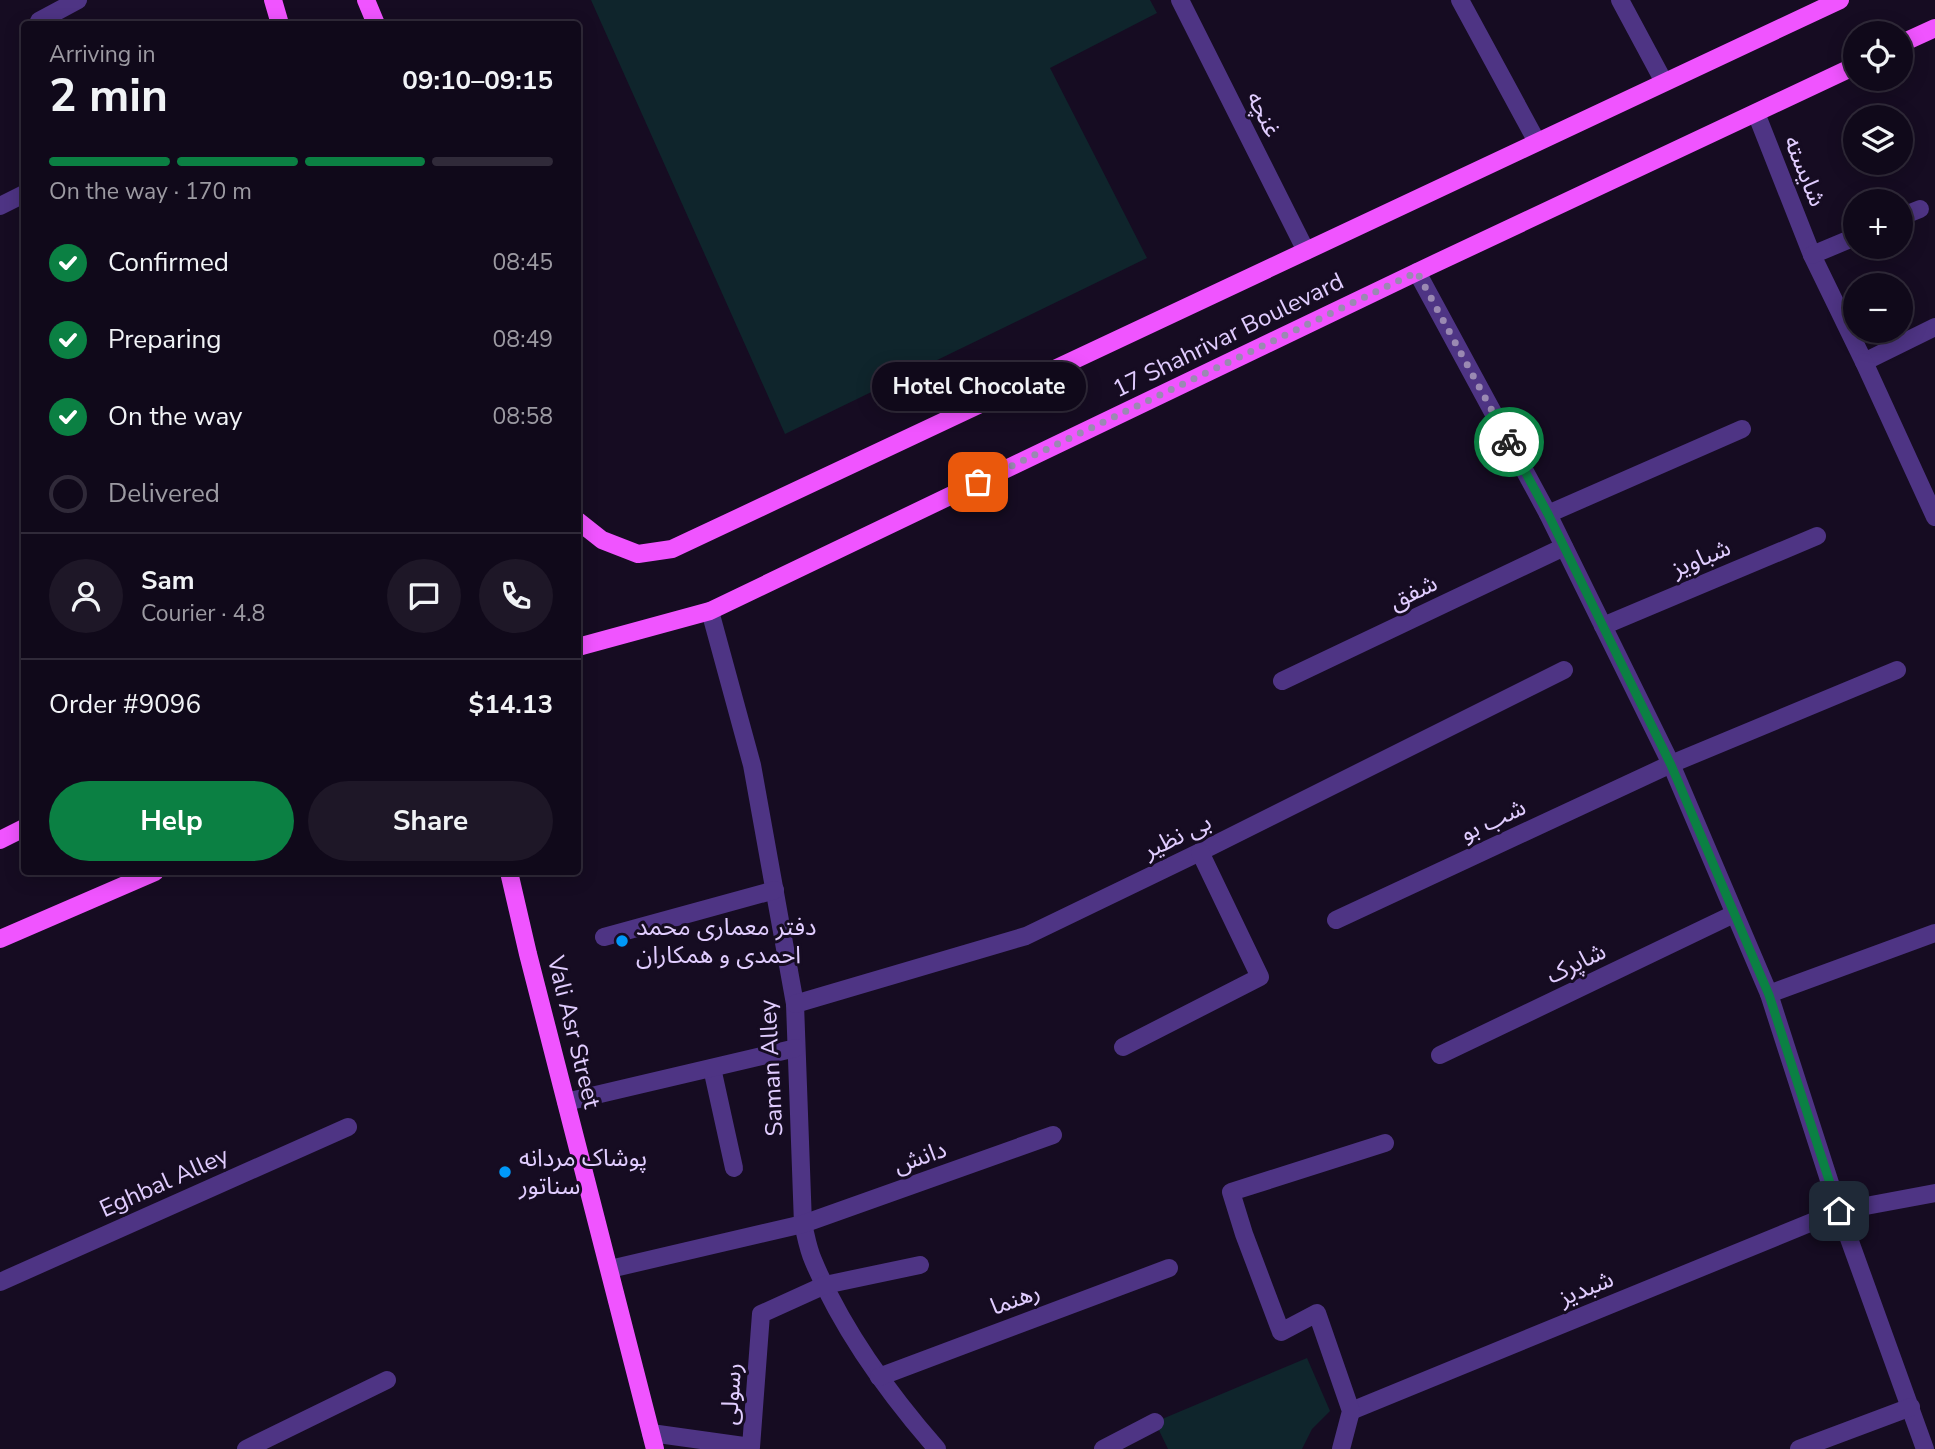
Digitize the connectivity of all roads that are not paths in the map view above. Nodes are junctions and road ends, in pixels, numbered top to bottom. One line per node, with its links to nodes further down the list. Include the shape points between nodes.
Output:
1 (78, 0): 8 (street)
2 (273, 0): 9 (main road)
3 (366, 0): 10 (main road)
4 (1180, 0): 22 (street, غنچه)
5 (1460, 0): 16 (street)
6 (1620, 0): 14 (street)
7 (1840, 0): 14 (main road, 17 Shahrivar Boulevard)
8 (39, 21)
9 (278, 21)
10 (375, 21)
11 (1935, 28): 12 (main road)
12 (1913, 38)
13 (1843, 72): 15 (main road, 17 Shahrivar Boulevard)
14 (1664, 82): 16 (main road, 17 Shahrivar Boulevard)
15 (1756, 113): 23 (street, شایسته); 24 (main road, 17 Shahrivar Boulevard)
16 (1536, 142): 22 (main road, 17 Shahrivar Boulevard)
17 (21, 196): 18 (street)
18 (0, 206)
19 (1920, 209): 20 (street)
20 (1913, 212)
21 (1843, 242): 23 (street)
22 (1306, 251): 30 (main road, 17 Shahrivar Boulevard, via 672,548 638,554 602,540)
23 (1812, 255): 26 (street, شایسته)
24 (1417, 272): 28 (street); 33 (main road, 17 Shahrivar Boulevard)
25 (1935, 327): 26 (street)
26 (1864, 362): 29 (street, شایسته)
27 (1742, 429): 28 (street)
28 (1548, 514): 32 (street)
29 (1935, 517)
30 (581, 524)
31 (1817, 536): 34 (street, شباویز)
32 (1564, 547): 34 (street); 38 (street, شفق)
33 (710, 611): 35 (main road, 17 Shahrivar Boulevard); 46 (street, Saman Alley, via 752,765)
34 (1603, 626): 39 (street)
35 (581, 646)
36 (1564, 670): 43 (street, بی نظیر)
37 (1897, 670): 39 (street, شب بو)
38 (1282, 681)
39 (1671, 765): 47 (street); 48 (street, شب بو)
40 (21, 830): 42 (main road)
41 (21, 835): 42 (main road)
42 (0, 841)
43 (1200, 852): 53 (street, بی نظیر, via 1026,936); 54 (street, via 1260,976)
44 (148, 875): 51 (main road)
45 (510, 875): 58 (main road, Vali Asr Street)
46 (775, 890): 50 (street); 53 (street, Saman Alley)
47 (1734, 914): 52 (street); 56 (street, شاپرک)
48 (1336, 920)
49 (1935, 933): 52 (street)
50 (604, 937)
51 (0, 939)
52 (1769, 995): 64 (street)
53 (795, 1004): 55 (street, Saman Alley)
54 (1123, 1047)
55 (796, 1048): 57 (street); 65 (street, Saman Alley)
56 (1440, 1055)
57 (712, 1068): 58 (street); 62 (street)
58 (566, 1102): 68 (main road, Vali Asr Street)
59 (348, 1127): 69 (street, Eghbal Alley)
60 (1053, 1135): 65 (street, دانش)
61 (1385, 1143): 74 (street, via 1231,1192 1281,1332 1317,1313)
62 (734, 1168)
63 (1935, 1193): 64 (street, شبدیز)
64 (1839, 1211): 73 (street); 74 (street, شبدیز)
65 (803, 1224): 68 (street, دانش); 70 (street, Saman Alley)
66 (920, 1265): 70 (street)
67 (1170, 1268): 71 (street, رهنما)
68 (610, 1269): 77 (main road, Vali Asr Street)
69 (0, 1282)
70 (825, 1285): 71 (street, Saman Alley); 77 (street, رسولی, via 761,1314 751,1447)
71 (879, 1377): 79 (street, Saman Alley)
72 (387, 1380): 78 (street)
73 (1911, 1407): 76 (street); 82 (street)
74 (1351, 1411): 81 (street)
75 (1155, 1422): 80 (street)
76 (1927, 1439)
77 (653, 1441)
78 (246, 1449)
79 (937, 1449)
80 (1102, 1449)
81 (1341, 1449)
82 (1799, 1449)

